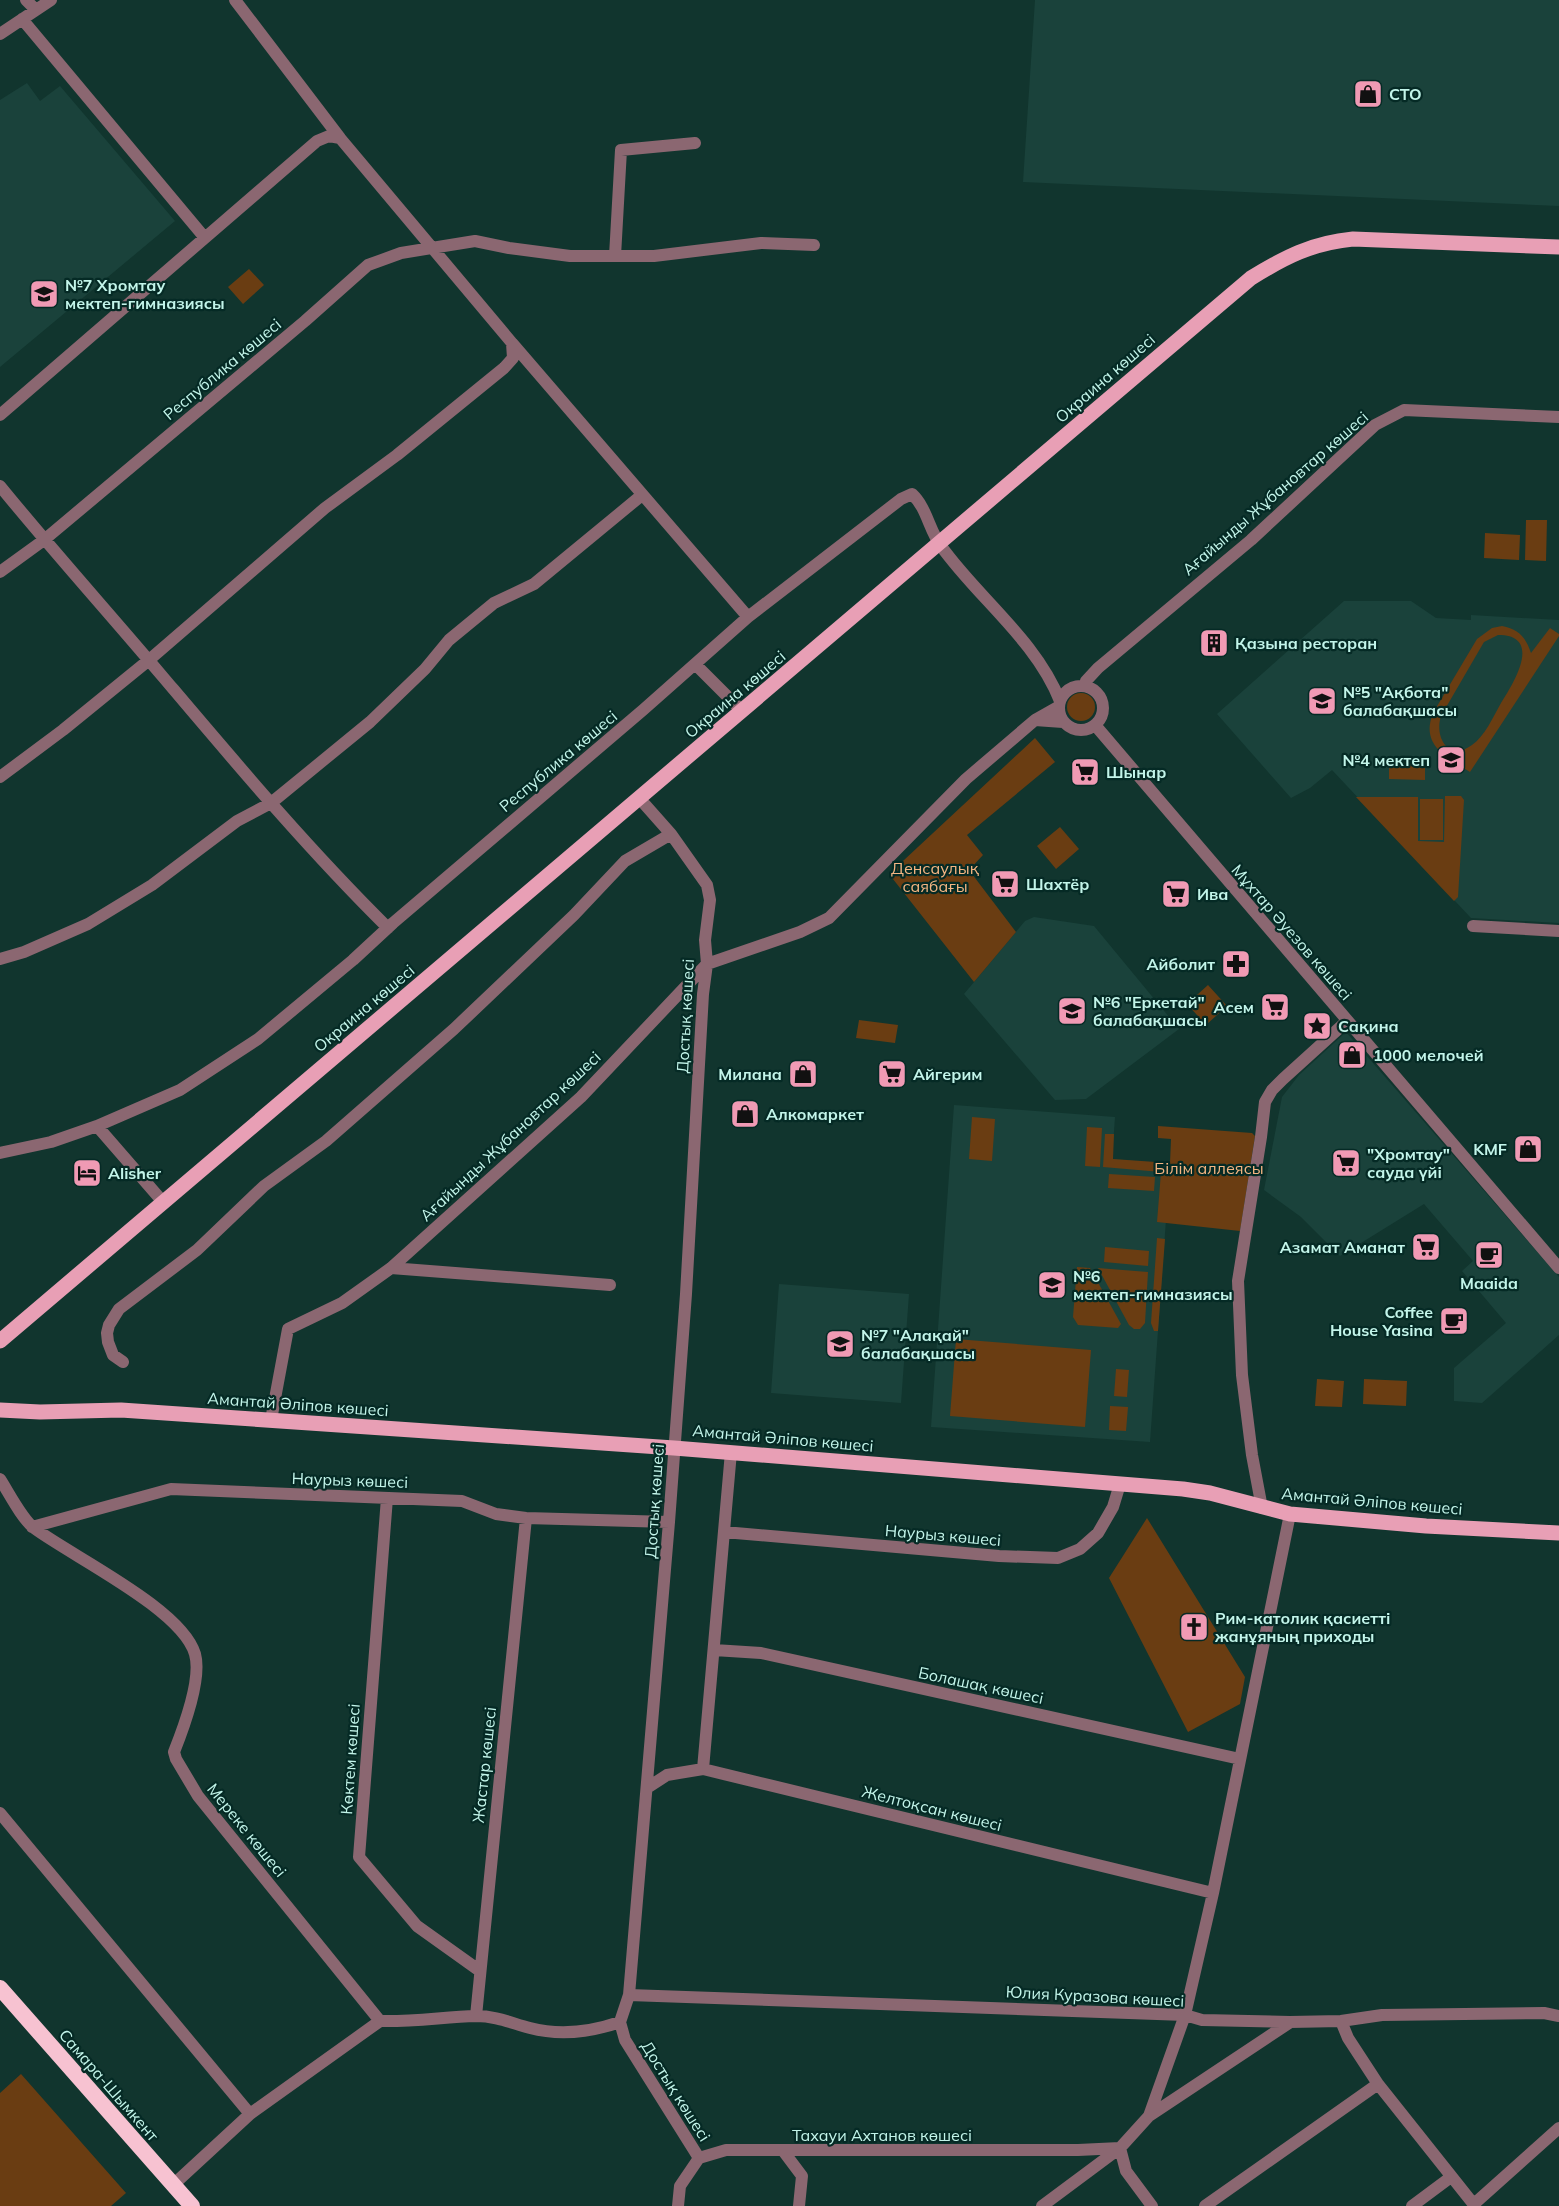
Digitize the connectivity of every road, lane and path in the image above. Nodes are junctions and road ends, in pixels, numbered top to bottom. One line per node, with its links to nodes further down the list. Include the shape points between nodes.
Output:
1 (26, 0): 4 (street)
2 (51, 0): 4 (street)
3 (235, 0): 7 (street)
4 (36, 10): 5 (street)
5 (22, 19): 6 (street); 9 (street)
6 (0, 34)
7 (335, 137): 9 (street, via 317,141); 11 (street)
8 (695, 143): 13 (street, via 621,150)
9 (205, 238): 15 (street)
10 (814, 245): 13 (street, Республика көшесі, via 761,243 654,256)
11 (432, 246): 13 (street, Республика көшесі, via 475,241 570,256); 14 (street); 19 (street, Республика көшесі, via 368,266)
12 (1559, 247): 20 (main road, Окраина көшесі, via 1353,240 1310,247 1277,262 1232,294)
13 (615, 256)
14 (512, 343): 18 (street); 23 (street, via 513,358 504,368 325,508)
15 (0, 415)
16 (1559, 417): 26 (street, Ағайынды Жұбановтар көшесі, via 1404,410 1375,425 1251,540 1098,668)
17 (0, 486): 19 (street)
18 (642, 495): 22 (street); 35 (street, via 534,584 494,603 449,640 370,722)
19 (44, 540): 21 (street, Республика көшесі); 23 (street)
20 (940, 544): 22 (street, Республика көшесі, via 912,494); 25 (street); 29 (main road, Окраина көшесі)
21 (0, 572)
22 (748, 617): 24 (street, Республика көшесі)
23 (149, 660): 33 (street); 35 (street)
24 (695, 664): 29 (street); 38 (street, Республика көшесі)
25 (1051, 679): 27 (street); 28 (street)
26 (1085, 686): 27 (street); 32 (street, via 1097,692 1102,701 1101,718)
27 (1069, 689): 28 (street)
28 (1059, 704): 30 (street, Ағайынды Жұбановтар көшесі); 31 (street)
29 (742, 711): 34 (main road, Окраина көшесі)
30 (1035, 720): 31 (street); 41 (street, Ағайынды Жұбановтар көшесі, via 966,779 829,918)
31 (1063, 722): 32 (street, via 1076,730)
32 (1095, 725): 42 (street, Мұхтар Әуезов көшесі)
33 (0, 777)
34 (640, 798): 36 (street, Достық көшесі); 45 (main road, Окраина көшесі)
35 (271, 803): 38 (street); 40 (street, via 237,821 152,885 87,924)
36 (671, 834): 41 (street, Достық көшесі, via 706,885 710,900 705,940); 50 (street, via 625,861 454,1029 326,1141 264,1186 197,1250 119,1309 107,1333 113,1355)
37 (1473, 926): 39 (street)
38 (388, 928): 43 (street, Республика көшесі, via 258,1039 180,1090)
39 (1559, 931)
40 (0, 959)
41 (707, 964): 46 (street, Ағайынды Жұбановтар көшесі, via 581,1097); 53 (street, Достық көшесі)
42 (1347, 1021): 47 (street, Мұхтар Әуезов көшесі); 58 (street, via 1283,1079 1264,1102 1238,1281 1242,1375)
43 (96, 1126): 44 (street, Республика көшесі, via 51,1143); 45 (street)
44 (0, 1153)
45 (163, 1202): 49 (main road, Окраина көшесі)
46 (391, 1268): 48 (street); 52 (street, Ағайынды Жұбановтар көшесі, via 342,1303 288,1329)
47 (1559, 1269)
48 (610, 1285)
49 (0, 1341)
50 (123, 1362)
51 (0, 1410): 52 (main road, Амантай Әліпов көшесі, via 122,1410)
52 (271, 1420): 53 (main road, Амантай Әліпов көшесі)
53 (674, 1448): 54 (main road, Амантай Әліпов көшесі); 61 (street, Достық көшесі)
54 (731, 1452): 56 (main road, Амантай Әліпов көшесі); 63 (street)
55 (0, 1479): 62 (street, Мереке көшесі)
56 (1120, 1484): 58 (main road, Амантай Әліпов көшесі, via 1201,1492); 63 (street, Наурыз көшесі, via 1113,1507 1098,1533 1080,1549 1058,1558)
57 (387, 1498): 60 (street, Наурыз көшесі, via 462,1501 496,1514); 62 (street, Наурыз көшесі, via 171,1489); 71 (street, Көктем көшесі, via 359,1857 417,1926)
58 (1262, 1508): 59 (main road, Амантай Әліпов көшесі)
59 (1290, 1514): 64 (main road, Амантай Әліпов көшесі); 66 (street)
60 (526, 1518): 61 (street, Наурыз көшесі); 71 (street, Жастар көшесі)
61 (669, 1522): 68 (street, Достық көшесі)
62 (32, 1527): 77 (street, Мереке көшесі, via 165,1613 190,1642 197,1667 174,1752 176,1759 198,1796)
63 (724, 1532): 65 (street)
64 (1559, 1533)
65 (714, 1650): 66 (street, Болашақ көшесі, via 760,1653); 67 (street)
66 (1240, 1759): 70 (street)
67 (703, 1769): 68 (street, Желтоқсан көшесі, via 667,1775); 70 (street, Желтоқсан көшесі)
68 (647, 1788): 73 (street, Достық көшесі)
69 (0, 1813): 82 (street)
70 (1213, 1893): 74 (street)
71 (480, 1971): 75 (street, Жастар көшесі)
72 (0, 1988): 89 (highway, Самара-Шымкент)
73 (629, 1995): 74 (street, Юлия Куразова көшесі); 79 (street, Достық көшесі)
74 (1185, 2015): 80 (street, Юлия Куразова көшесі, via 1202,2020); 83 (street)
75 (476, 2016): 77 (street); 79 (street, via 558,2032 601,2029)
76 (1559, 2016): 78 (street, Юлия Куразова көшесі, via 1382,2015)
77 (380, 2021): 82 (street)
78 (1341, 2021): 80 (street, Юлия Куразова көшесі); 81 (street)
79 (620, 2022): 87 (street, Достық көшесі, via 625,2040)
80 (1290, 2022): 83 (street)
81 (1378, 2084): 88 (street); 96 (street)
82 (250, 2114): 89 (street)
83 (1149, 2116): 85 (street)
84 (1559, 2128): 90 (street)
85 (1120, 2148): 86 (street, Тахауи Ахтанов көшесі); 94 (street); 95 (street, via 1126,2172)
86 (784, 2152): 87 (street, Тахауи Ахтанов көшесі, via 726,2150); 93 (street, via 802,2176)
87 (699, 2158): 92 (street, via 680,2186)
88 (1451, 2176): 90 (street); 97 (street)
89 (173, 2185): 91 (highway, Самара-Шымкент)
90 (1474, 2205)
91 (192, 2206)
92 (678, 2206)
93 (799, 2206)
94 (1042, 2206)
95 (1152, 2206)
96 (1205, 2206)
97 (1412, 2206)

